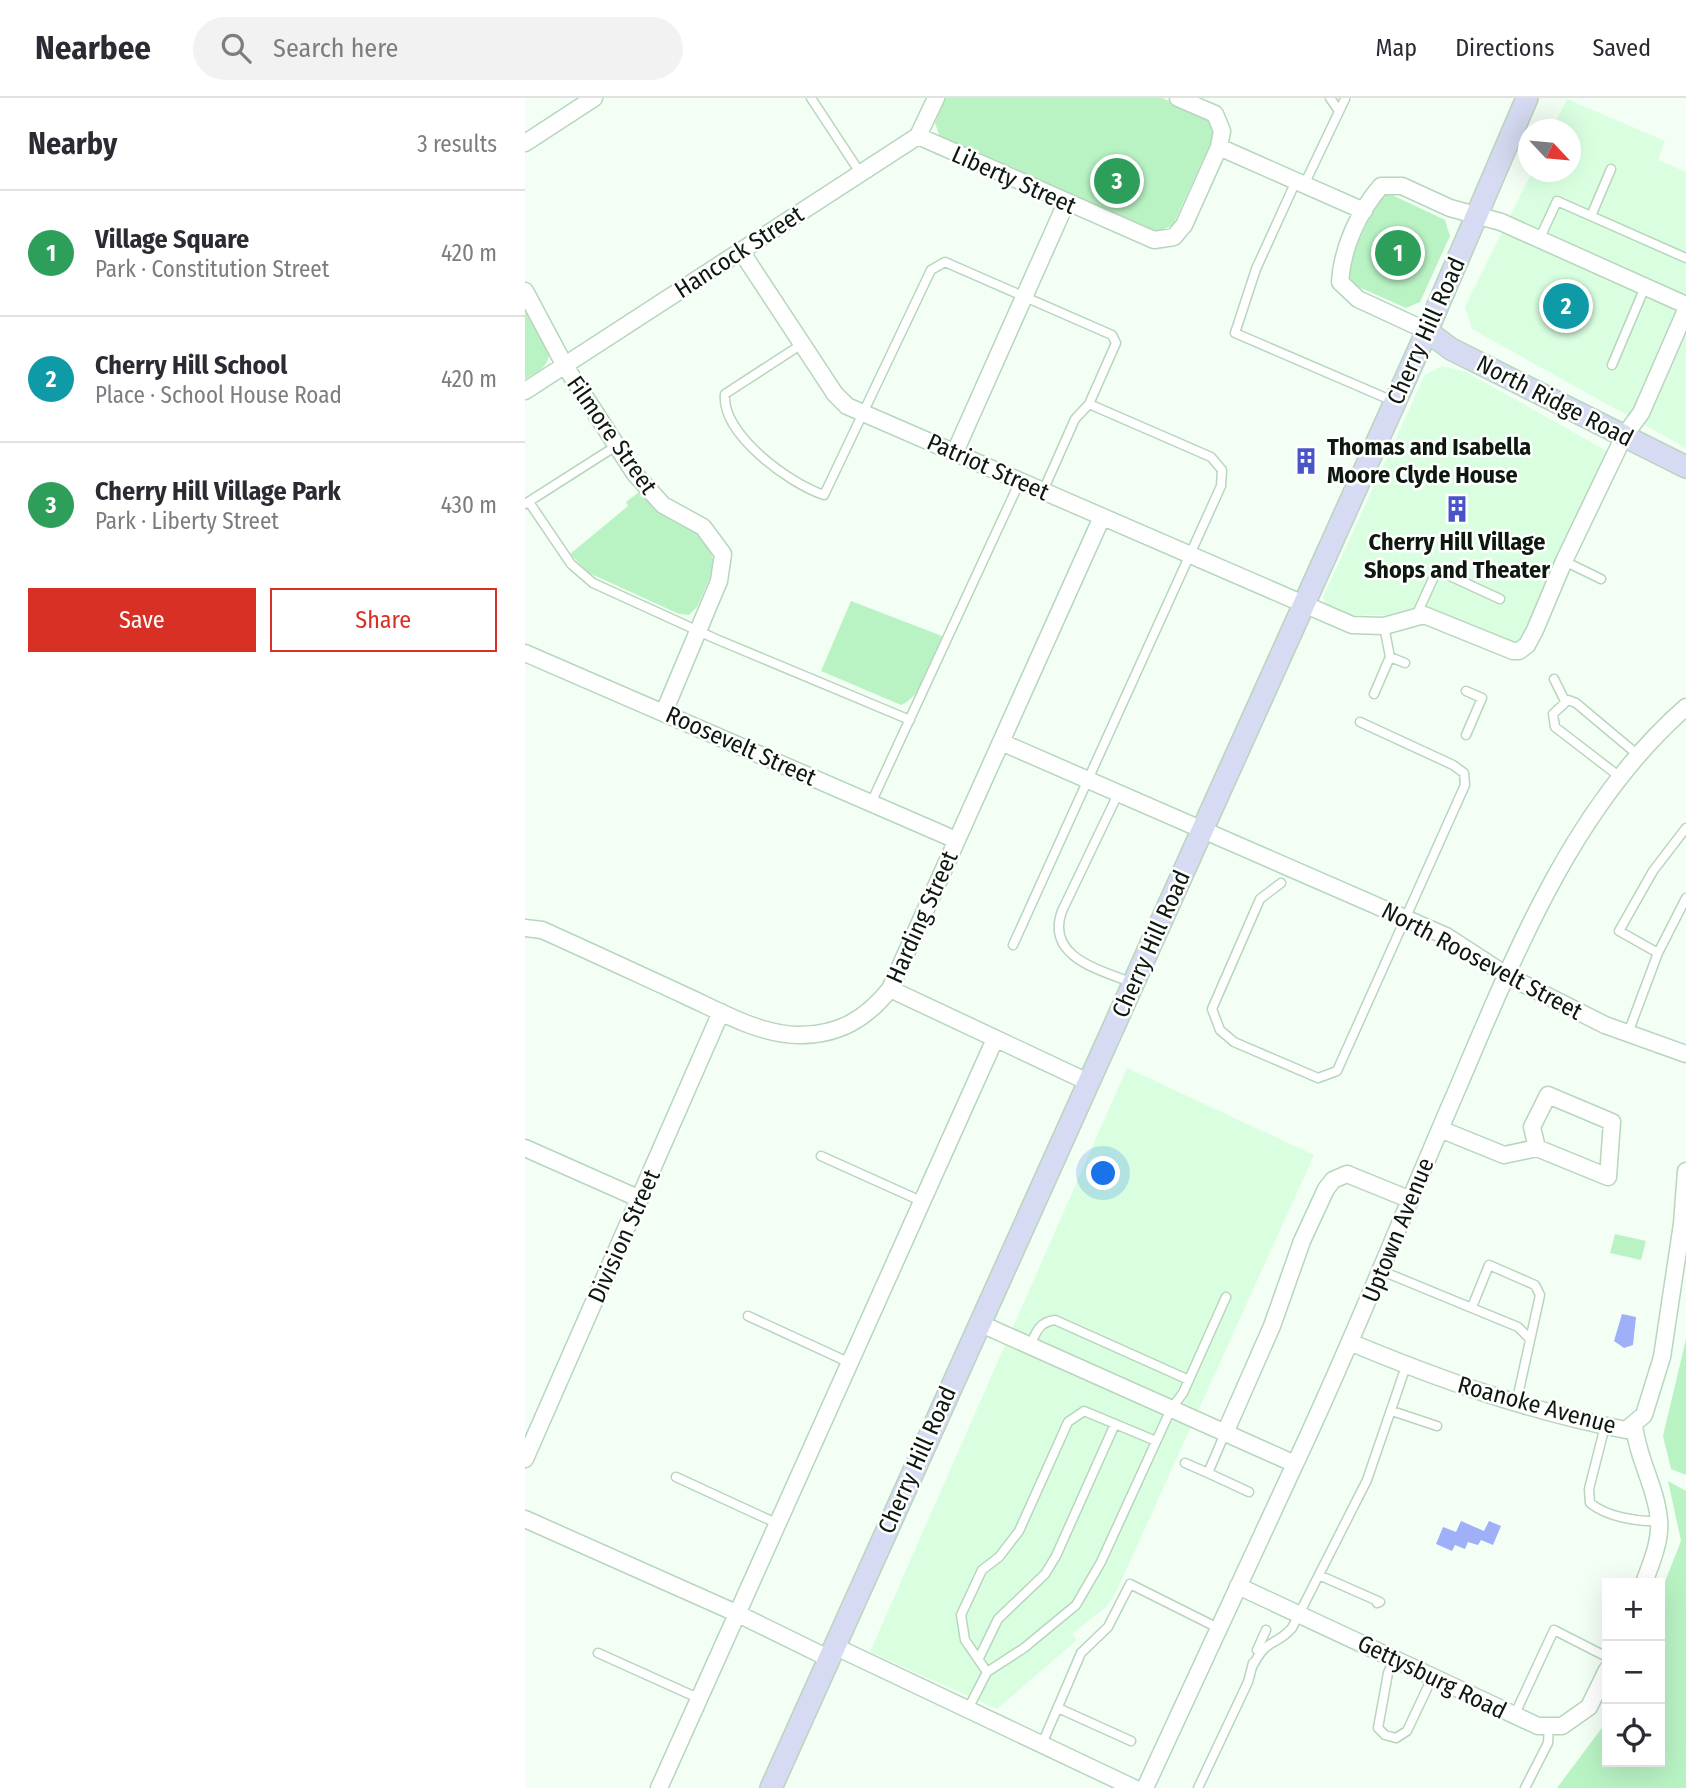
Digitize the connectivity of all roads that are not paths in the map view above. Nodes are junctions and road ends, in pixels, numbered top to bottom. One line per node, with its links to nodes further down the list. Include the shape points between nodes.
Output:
1 (594, 98): 10 (street)
2 (811, 98): 13 (lane)
3 (936, 98): 9 (street)
4 (1178, 98): 11 (street, via 1215,114 1222,131)
5 (1330, 98): 8 (lane)
6 (1526, 98): 17 (main road, Cherry Hill Road)
7 (1345, 99): 8 (lane)
8 (1339, 111): 14 (lane)
9 (918, 136): 13 (street, Hancock Street); 15 (street, Liberty Street)
10 (525, 143)
11 (1219, 147): 14 (street); 15 (street, Liberty Street, via 1184,225 1174,237 1154,240)
12 (1611, 169): 18 (lane)
13 (861, 174): 20 (street, Hancock Street)
14 (1300, 183): 16 (street); 31 (lane, via 1256,269 1234,333)
15 (1066, 203): 24 (street)
16 (1364, 211): 17 (street, via 1381,186 1402,186); 26 (street, via 1342,261 1341,282 1358,299)
17 (1477, 215): 19 (street); 26 (main road, Cherry Hill Road)
18 (1591, 216): 19 (lane, via 1557,201); 21 (lane)
19 (1539, 240): 22 (street)
20 (741, 250): 27 (street, Patriot Street); 29 (street, Hancock Street)
21 (1686, 258)
22 (1645, 287): 25 (street); 28 (lane)
23 (525, 291): 29 (street, Filmore Street)
24 (1024, 296): 32 (lane, via 1112,335 1116,343); 33 (lane, via 946,262 930,270); 36 (street)
25 (1686, 307): 34 (street, via 1641,413)
26 (1427, 331): 31 (main road, Cherry Hill Road); 34 (main road, North Ridge Road, via 1451,349)
27 (802, 344): 33 (street, Patriot Street, via 835,394); 33 (lane, via 725,394 724,406 743,436 778,471 824,495)
28 (1612, 365)
29 (565, 366): 30 (street, Hancock Street); 35 (street, Filmore Street)
30 (525, 391)
31 (1395, 401): 46 (main road, Cherry Hill Road)
32 (1089, 404): 39 (lane, via 1075,419); 42 (lane, via 1211,457 1222,470 1221,486)
33 (864, 413): 36 (street, Patriot Street)
34 (1624, 436): 37 (main road, North Ridge Road); 43 (street)
35 (617, 446): 40 (lane); 49 (street, Filmore Street, via 652,495 703,527 723,554 719,581)
36 (955, 452): 38 (street, Patriot Street)
37 (1686, 467)
38 (1020, 481): 39 (street, Patriot Street); 59 (lane)
39 (1042, 491): 41 (street, Patriot Street)
40 (527, 503): 49 (lane, via 571,564 593,583)
41 (1102, 517): 42 (street, Patriot Street); 62 (street, Harding Street)
42 (1190, 554): 46 (street, Patriot Street); 65 (lane)
43 (1564, 561): 44 (lane); 47 (street, via 1535,630 1520,651 1424,615)
44 (1601, 579)
45 (1500, 598): 47 (lane, via 1437,570)
46 (1302, 603): 48 (street, Patriot Street, via 1352,625); 69 (main road, Cherry Hill Road)
47 (1416, 617): 48 (street, Patriot Street)
48 (1384, 626): 51 (lane)
49 (699, 630): 58 (street, Filmore Street); 59 (lane)
50 (525, 653): 58 (street, Roosevelt Street)
51 (1390, 657): 52 (lane); 55 (lane)
52 (1405, 663)
53 (1554, 679): 56 (lane)
54 (1467, 691): 61 (lane, via 1482,698)
55 (1374, 694)
56 (1565, 701): 63 (lane, via 1576,703); 64 (lane, via 1553,714 1552,723)
57 (1686, 707): 63 (street, Uptown Avenue)
58 (664, 712): 67 (street, Roosevelt Street)
59 (910, 720): 67 (lane)
60 (1360, 722): 73 (lane, via 1464,773 1465,785)
61 (1466, 734)
62 (1001, 742): 65 (street); 70 (street, Harding Street)
63 (1638, 755): 64 (street, Uptown Avenue)
64 (1620, 777): 77 (street, Uptown Avenue, via 1574,843)
65 (1087, 780): 66 (street); 75 (lane)
66 (1118, 794): 69 (street); 78 (lane, via 1062,911 1058,929 1061,942 1073,956)
67 (871, 803): 70 (street, Roosevelt Street)
68 (1686, 828): 76 (lane, via 1653,871 1619,931)
69 (1202, 831): 73 (street, North Roosevelt Street); 78 (main road, Cherry Hill Road)
70 (956, 840): 79 (street, Harding Street)
71 (1281, 883): 73 (lane, via 1260,899 1212,1009 1220,1031 1234,1042 1318,1078 1337,1072)
72 (1686, 898): 76 (lane)
73 (1405, 918): 77 (street, North Roosevelt Street, via 1446,936)
74 (525, 928): 80 (street, Harding Street, via 542,930)
75 (1013, 946)
76 (1658, 953): 81 (lane)
77 (1506, 975): 81 (street, North Roosevelt Street); 85 (street, Uptown Avenue)
78 (1133, 983): 84 (main road, Cherry Hill Road)
79 (890, 989): 80 (street, Harding Street, via 857,1022 835,1031 777,1033); 82 (street)
80 (721, 1012): 90 (street, Division Street)
81 (1627, 1033): 83 (street, North Roosevelt Street)
82 (995, 1039): 84 (street); 92 (street)
83 (1686, 1054)
84 (1088, 1082): 97 (main road, Cherry Hill Road)
85 (1440, 1129): 87 (street, via 1504,1155); 91 (street, Uptown Avenue)
86 (525, 1148): 90 (street)
87 (1537, 1148): 87 (street, via 1608,1177 1612,1122 1548,1095 1532,1127)
88 (821, 1156): 92 (lane)
89 (1686, 1171): 108 (street, Roanoke Avenue, via 1661,1357 1644,1415)
90 (640, 1199): 113 (street, Division Street)
91 (1411, 1200): 93 (street, Uptown Avenue); 111 (street, via 1347,1174 1333,1180 1302,1241 1272,1326)
92 (921, 1201): 101 (street)
93 (1382, 1271): 95 (lane); 99 (street, Uptown Avenue)
94 (1226, 1297): 103 (lane)
95 (1472, 1307): 98 (lane, via 1518,1327); 98 (lane, via 1489,1265 1535,1285 1540,1295)
96 (748, 1316): 101 (lane)
97 (979, 1323): 100 (street); 130 (main road, Cherry Hill Road)
98 (1530, 1339): 104 (lane)
99 (1352, 1343): 102 (street, Roanoke Avenue); 115 (street, Uptown Avenue)
100 (1030, 1346): 103 (lane, via 1037,1328 1055,1320); 105 (street)
101 (848, 1362): 121 (street)
102 (1406, 1366): 104 (street, Roanoke Avenue); 106 (lane)
103 (1189, 1380): 105 (lane)
104 (1516, 1404): 110 (street, Roanoke Avenue)
105 (1171, 1409): 111 (street); 112 (lane)
106 (1392, 1411): 109 (lane); 122 (lane, via 1367,1480)
107 (1115, 1424): 112 (lane); 133 (lane, via 1056,1556 1045,1574 998,1619); 133 (lane, via 1084,1411 1068,1422 1019,1531 982,1570 961,1615 965,1640)
108 (1634, 1424): 110 (street, Roanoke Avenue, via 1626,1430); 120 (street, via 1636,1446)
109 (1437, 1426)
110 (1605, 1426): 120 (lane, via 1589,1489 1590,1503 1628,1518)
111 (1225, 1433): 115 (street); 116 (lane)
112 (1156, 1441): 136 (lane, via 1101,1562 1076,1605)
113 (525, 1459)
114 (1185, 1463): 116 (lane)
115 (1295, 1464): 124 (street, Uptown Avenue)
116 (1208, 1473): 118 (lane)
117 (676, 1477): 121 (lane)
118 (1249, 1492)
119 (525, 1519): 126 (street)
120 (1659, 1521): 123 (street, via 1658,1541)
121 (776, 1523): 126 (street)
122 (1321, 1576): 125 (lane); 127 (lane)
123 (1646, 1578)
124 (1238, 1586): 127 (street, Gettysburg Road); 128 (street, Uptown Avenue)
125 (1377, 1603)
126 (736, 1613): 130 (street); 139 (street)
127 (1300, 1615): 134 (street, Gettysburg Road); 135 (lane, via 1283,1639 1262,1647)
128 (1218, 1628): 140 (lane, via 1130,1584 1108,1627 1081,1653); 149 (street, Uptown Avenue)
129 (1266, 1630): 135 (lane)
130 (831, 1652): 141 (street); 147 (main road, Cherry Hill Road)
131 (598, 1653): 139 (lane)
132 (1602, 1654): 142 (lane, via 1554,1630)
133 (979, 1658): 136 (lane)
134 (1394, 1658): 137 (street, Gettysburg Road); 137 (lane, via 1378,1715 1378,1728 1385,1735 1396,1738 1407,1731)
135 (1252, 1667): 150 (lane)
136 (987, 1672): 141 (lane)
137 (1432, 1678): 142 (street, Gettysburg Road)
138 (1602, 1680): 143 (street, via 1589,1707 1562,1726)
139 (698, 1698): 146 (street)
140 (1058, 1708): 144 (lane); 145 (lane)
141 (968, 1709): 145 (street)
142 (1514, 1716): 143 (street, Gettysburg Road)
143 (1549, 1726): 151 (lane, via 1548,1743)
144 (1131, 1741)
145 (1042, 1744): 148 (street)
146 (659, 1788)
147 (771, 1788)
148 (1134, 1788)
149 (1145, 1788)
150 (1198, 1788)
151 (1525, 1788)

